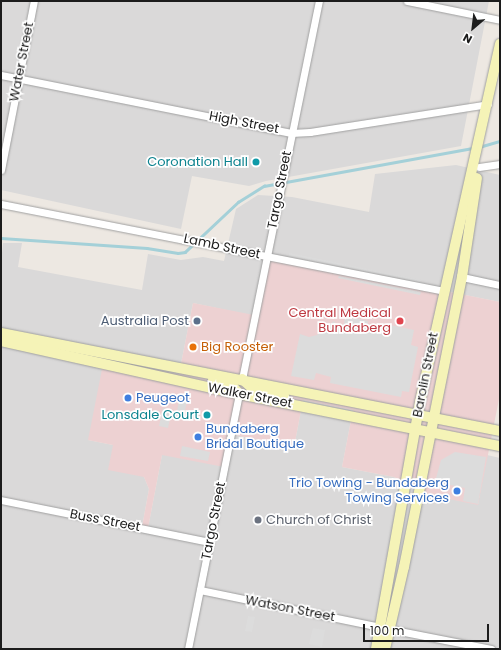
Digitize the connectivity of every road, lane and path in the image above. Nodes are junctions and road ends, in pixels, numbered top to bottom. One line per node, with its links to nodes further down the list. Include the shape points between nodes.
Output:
1 (34, 1): 7 (street, Water Street)
2 (319, 1): 9 (street, Targo Street)
3 (407, 1): 4 (street)
4 (500, 20)
5 (500, 44): 8 (main road, Barolin Street)
6 (1, 75): 7 (street, High Street)
7 (18, 78): 9 (street, High Street); 13 (street, Water Street)
8 (488, 104): 9 (street, High Street); 10 (main road, Barolin Street)
9 (291, 133): 16 (street, Targo Street)
10 (478, 155): 12 (main road, Barolin Street); 19 (main road, Barolin Street)
11 (500, 164): 12 (street)
12 (478, 167): 15 (main road, Barolin Street)
13 (1, 170)
14 (1, 204): 16 (street, Lamb Street)
15 (468, 232): 17 (main road, Barolin Street); 19 (main road, via 462,243 456,275 448,289)
16 (267, 256): 19 (street, Lamb Street); 23 (street, Targo Street)
17 (462, 277): 18 (street); 27 (main road, Barolin Street)
18 (500, 285)
19 (443, 291): 26 (main road, Barolin Street)
20 (1, 333): 22 (main road, Walker Street)
21 (1, 341): 24 (main road, Walker Street)
22 (182, 367): 23 (main road, Walker Street); 24 (main road, via 200,377 231,384)
23 (242, 379): 25 (main road, via 250,388 282,395); 26 (main road, Walker Street)
24 (239, 394): 25 (main road, Walker Street); 33 (street, Targo Street)
25 (307, 407): 28 (main road, Walker Street)
26 (418, 415): 27 (main road, Walker Street); 28 (main road, Barolin Street)
27 (433, 418): 29 (main road, Walker Street); 30 (main road, Barolin Street)
28 (416, 429): 30 (main road, Walker Street); 35 (main road, Barolin Street)
29 (500, 431)
30 (430, 432): 31 (main road, Walker Street); 35 (main road, Barolin Street)
31 (500, 446)
32 (1, 500): 33 (street, Buss Street)
33 (210, 542): 34 (street, Targo Street)
34 (200, 590): 35 (street, Watson Street); 36 (street, Targo Street)
35 (384, 628): 37 (main road, Barolin Street); 38 (main road, Barolin Street); 39 (street, Watson Street)
36 (188, 649)
37 (376, 649)
38 (385, 649)
39 (491, 649)

